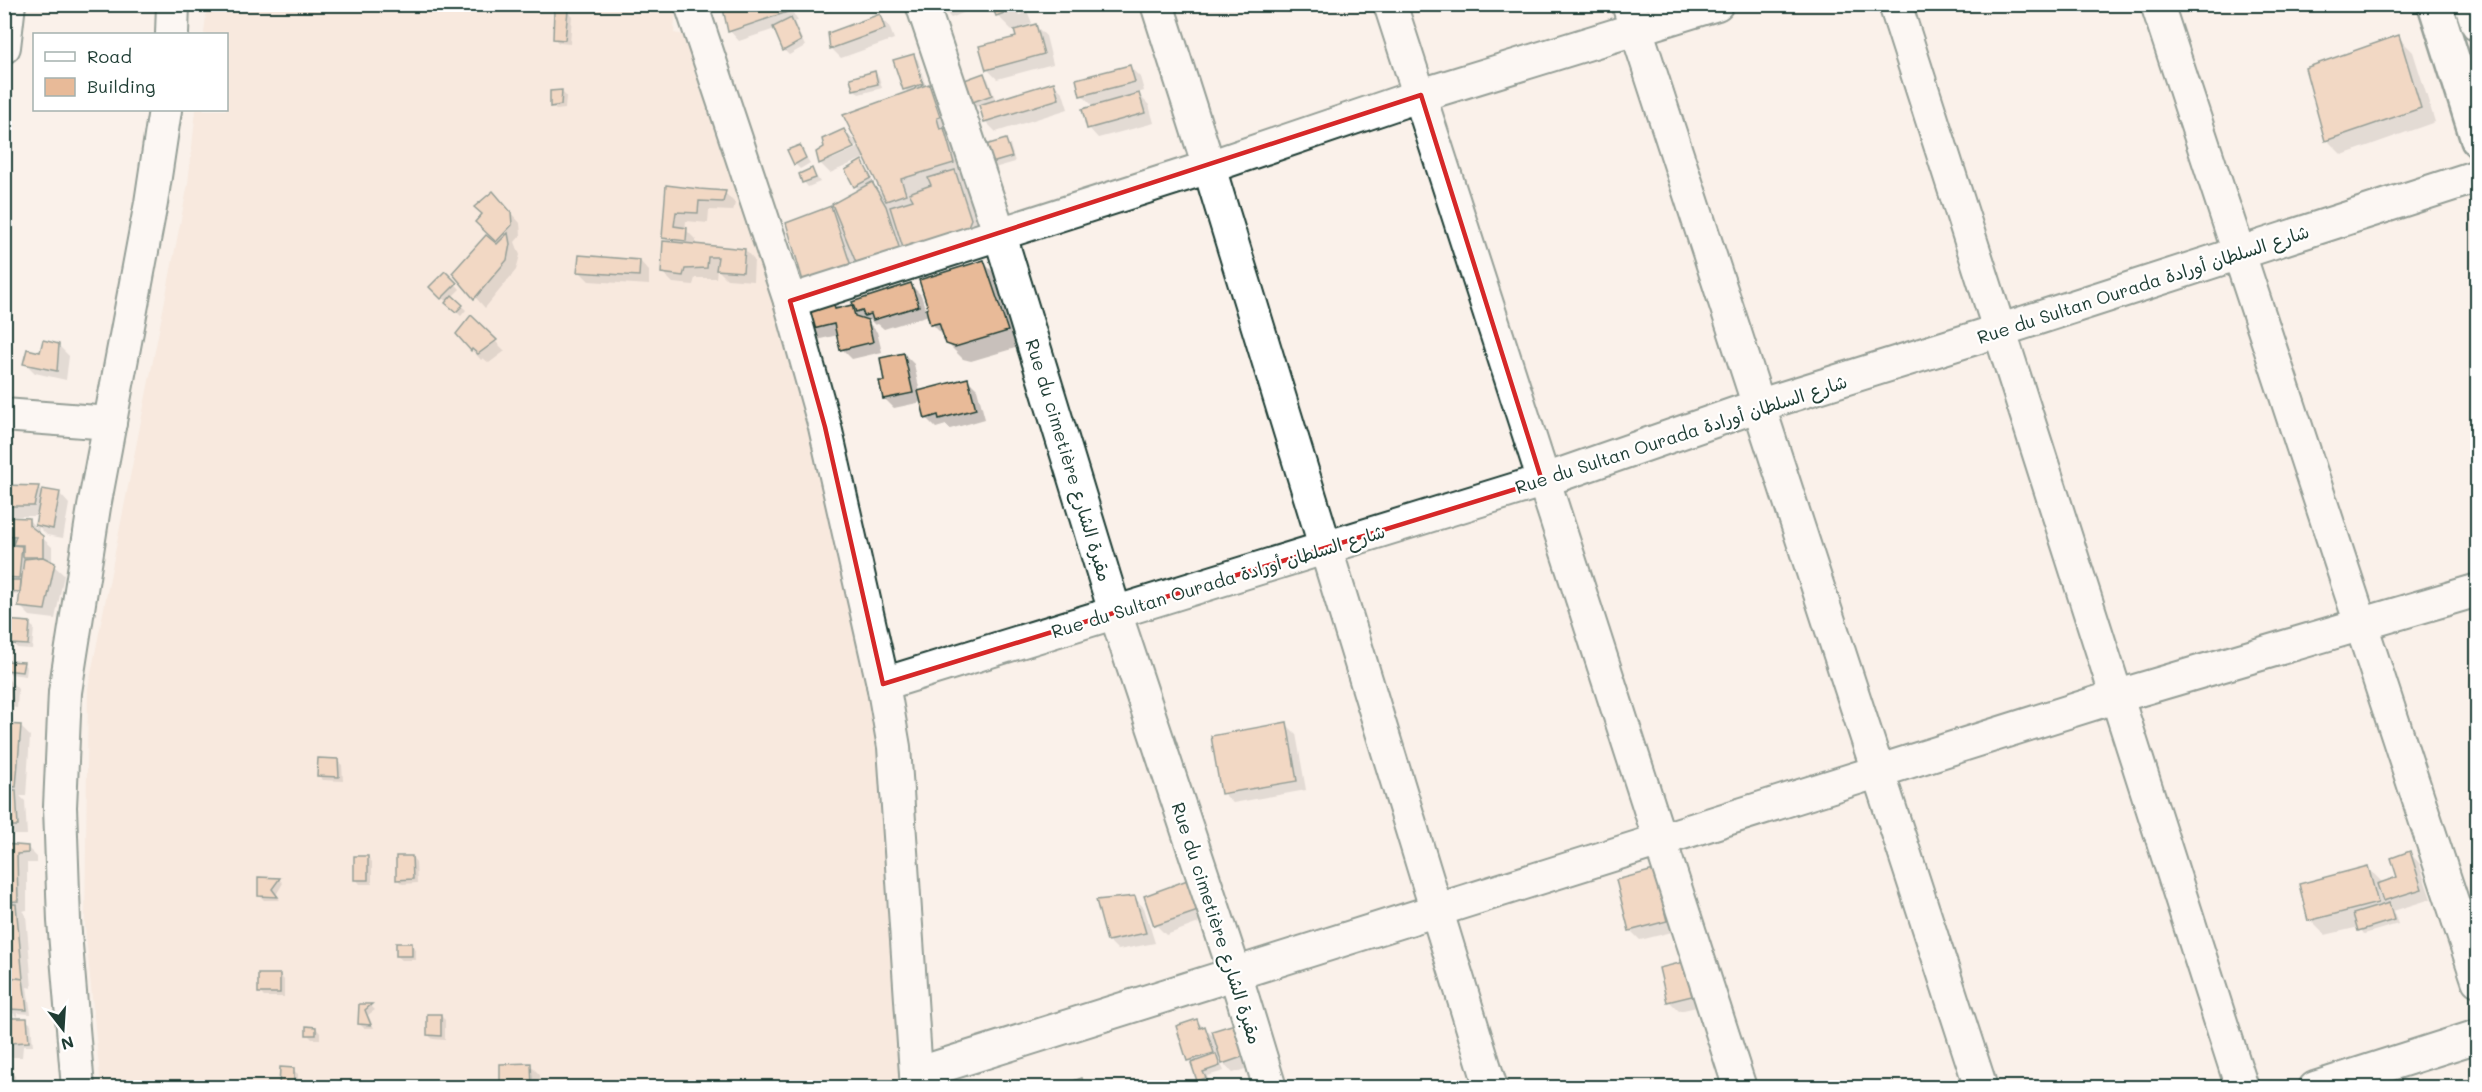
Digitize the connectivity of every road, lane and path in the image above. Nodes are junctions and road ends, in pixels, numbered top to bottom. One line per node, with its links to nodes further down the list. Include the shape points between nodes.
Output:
1 (9, 4): 15 (street)
2 (173, 4): 14 (street)
3 (691, 4): 23 (street)
4 (922, 4): 21 (street, Rue du cimetière مقبرة الشارع)
5 (1157, 4): 19 (street)
6 (1390, 4): 16 (street)
7 (1717, 4): 12 (street)
8 (1895, 4): 24 (street)
9 (2157, 4): 22 (street)
10 (2435, 4): 18 (main road)
11 (2471, 4): 13 (main road)
12 (1632, 17): 16 (street); 25 (street)
13 (2478, 24)
14 (172, 33)
15 (4, 47)
16 (1421, 95): 19 (street); 28 (street)
17 (165, 111): 27 (street)
18 (2478, 140)
19 (1209, 167): 21 (street); 29 (street)
20 (2478, 176): 22 (street, Rue du Sultan Ourada شارع السلطان أورادة)
21 (1000, 235): 23 (street); 31 (street, Rue du cimetière مقبرة الشارع)
22 (2240, 253): 24 (street, Rue du Sultan Ourada شارع السلطان أورادة); 32 (street)
23 (789, 301): 33 (street, via 825,427)
24 (1998, 331): 25 (street, Rue du Sultan Ourada شارع السلطان أورادة); 34 (street)
25 (1757, 406): 28 (street, Rue du Sultan Ourada شارع السلطان أورادة); 35 (street)
26 (4, 415): 27 (street)
27 (110, 423): 42 (street, via 65,692 61,753 64,921)
28 (1542, 481): 29 (street, Rue du Sultan Ourada شارع السلطان أورادة); 36 (street)
29 (1325, 549): 31 (street, Rue du Sultan Ourada شارع السلطان أورادة); 37 (street)
30 (2478, 590): 32 (street)
31 (1115, 612): 33 (street, Rue du Sultan Ourada شارع السلطان أورادة); 38 (street, Rue du cimetière مقبرة الشارع)
32 (2362, 624): 34 (street); 39 (street)
33 (883, 684): 41 (street, via 894,747)
34 (2118, 696): 35 (street); 47 (street)
35 (1879, 772): 36 (street); 46 (street)
36 (1661, 840): 37 (street); 45 (street)
37 (1438, 911): 38 (street); 44 (street)
38 (1235, 973): 41 (street); 43 (street, Rue du cimetière مقبرة الشارع)
39 (2478, 980)
40 (2478, 1036): 48 (street)
41 (917, 1081)
42 (78, 1088)
43 (1270, 1088)
44 (1491, 1088)
45 (1740, 1088)
46 (1981, 1088)
47 (2242, 1088)
48 (2315, 1088)

